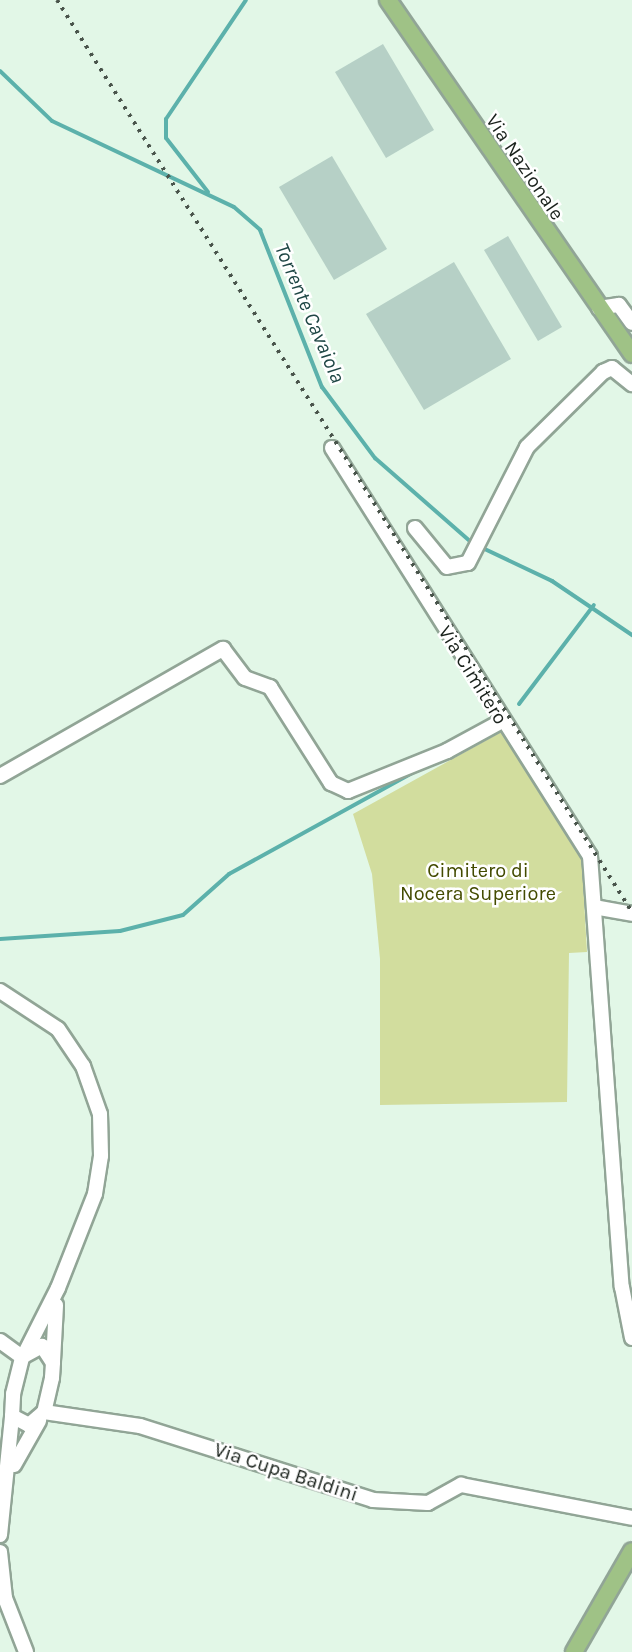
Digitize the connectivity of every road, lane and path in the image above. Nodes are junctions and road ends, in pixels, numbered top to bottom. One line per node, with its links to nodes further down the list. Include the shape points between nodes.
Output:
1 (388, 0): 2 (main road, Via Nazionale)
2 (599, 308): 3 (street, via 619,305); 4 (main road, Via Nazionale)
3 (632, 323)
4 (632, 354)
5 (632, 384): 7 (street, via 612,368 603,372 527,447 492,509 479,549 468,563 447,567)
6 (332, 448): 8 (street, Via Cimitero)
7 (415, 528)
8 (502, 721): 9 (street, via 447,751 348,791 331,783 270,687 245,678 223,649); 10 (street, Via Cimitero, via 590,856)
9 (0, 776)
10 (594, 907): 11 (street); 14 (street, Via Cimitero, via 622,1287)
11 (632, 914)
12 (0, 991): 13 (street, via 58,1029 83,1066 100,1114 95,1194)
13 (58, 1288): 16 (street); 17 (street)
14 (632, 1338)
15 (0, 1341): 16 (street)
16 (24, 1355): 17 (street, via 42,1346); 18 (street)
17 (53, 1363): 19 (street)
18 (12, 1416): 19 (street, Via Cupa Baldini, via 29,1425); 20 (street)
19 (41, 1416): 20 (street); 21 (street, Via Cupa Baldini, via 140,1426 373,1500 428,1503 461,1485)
20 (8, 1481): 22 (street)
21 (632, 1518)
22 (0, 1529): 23 (street)
23 (0, 1534)
24 (632, 1551): 27 (main road)
25 (0, 1552): 26 (street, via 5,1598)
26 (26, 1652)
27 (574, 1652)

